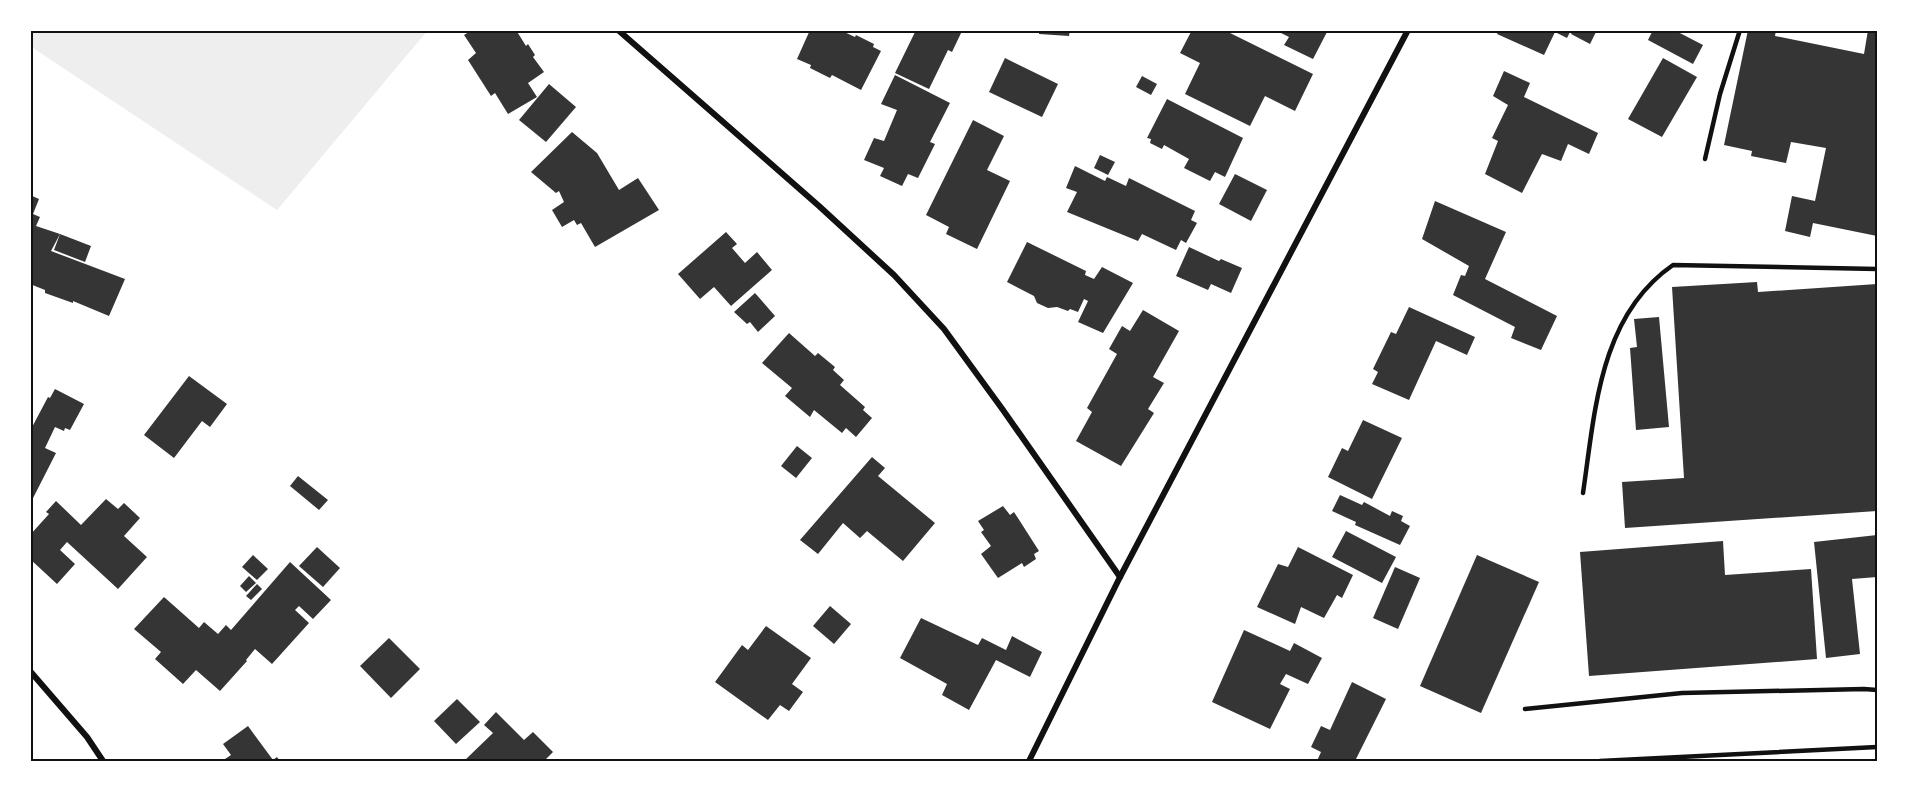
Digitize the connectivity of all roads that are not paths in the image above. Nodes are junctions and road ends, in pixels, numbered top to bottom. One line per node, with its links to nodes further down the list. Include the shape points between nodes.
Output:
1 (618, 30): 7 (street, via 869,252 944,329)
2 (1408, 30): 7 (street)
3 (1740, 30): 4 (lane)
4 (1705, 159)
5 (1877, 269): 6 (lane, via 1673,265 1662,273 1642,292 1622,321 1599,383)
6 (1583, 493)
7 (1120, 577): 13 (street)
8 (30, 671): 12 (street)
9 (1877, 690): 10 (lane, via 1683,693)
10 (1525, 709)
11 (1877, 747): 14 (lane)
12 (103, 761)
13 (1029, 761)
14 (1600, 761)

